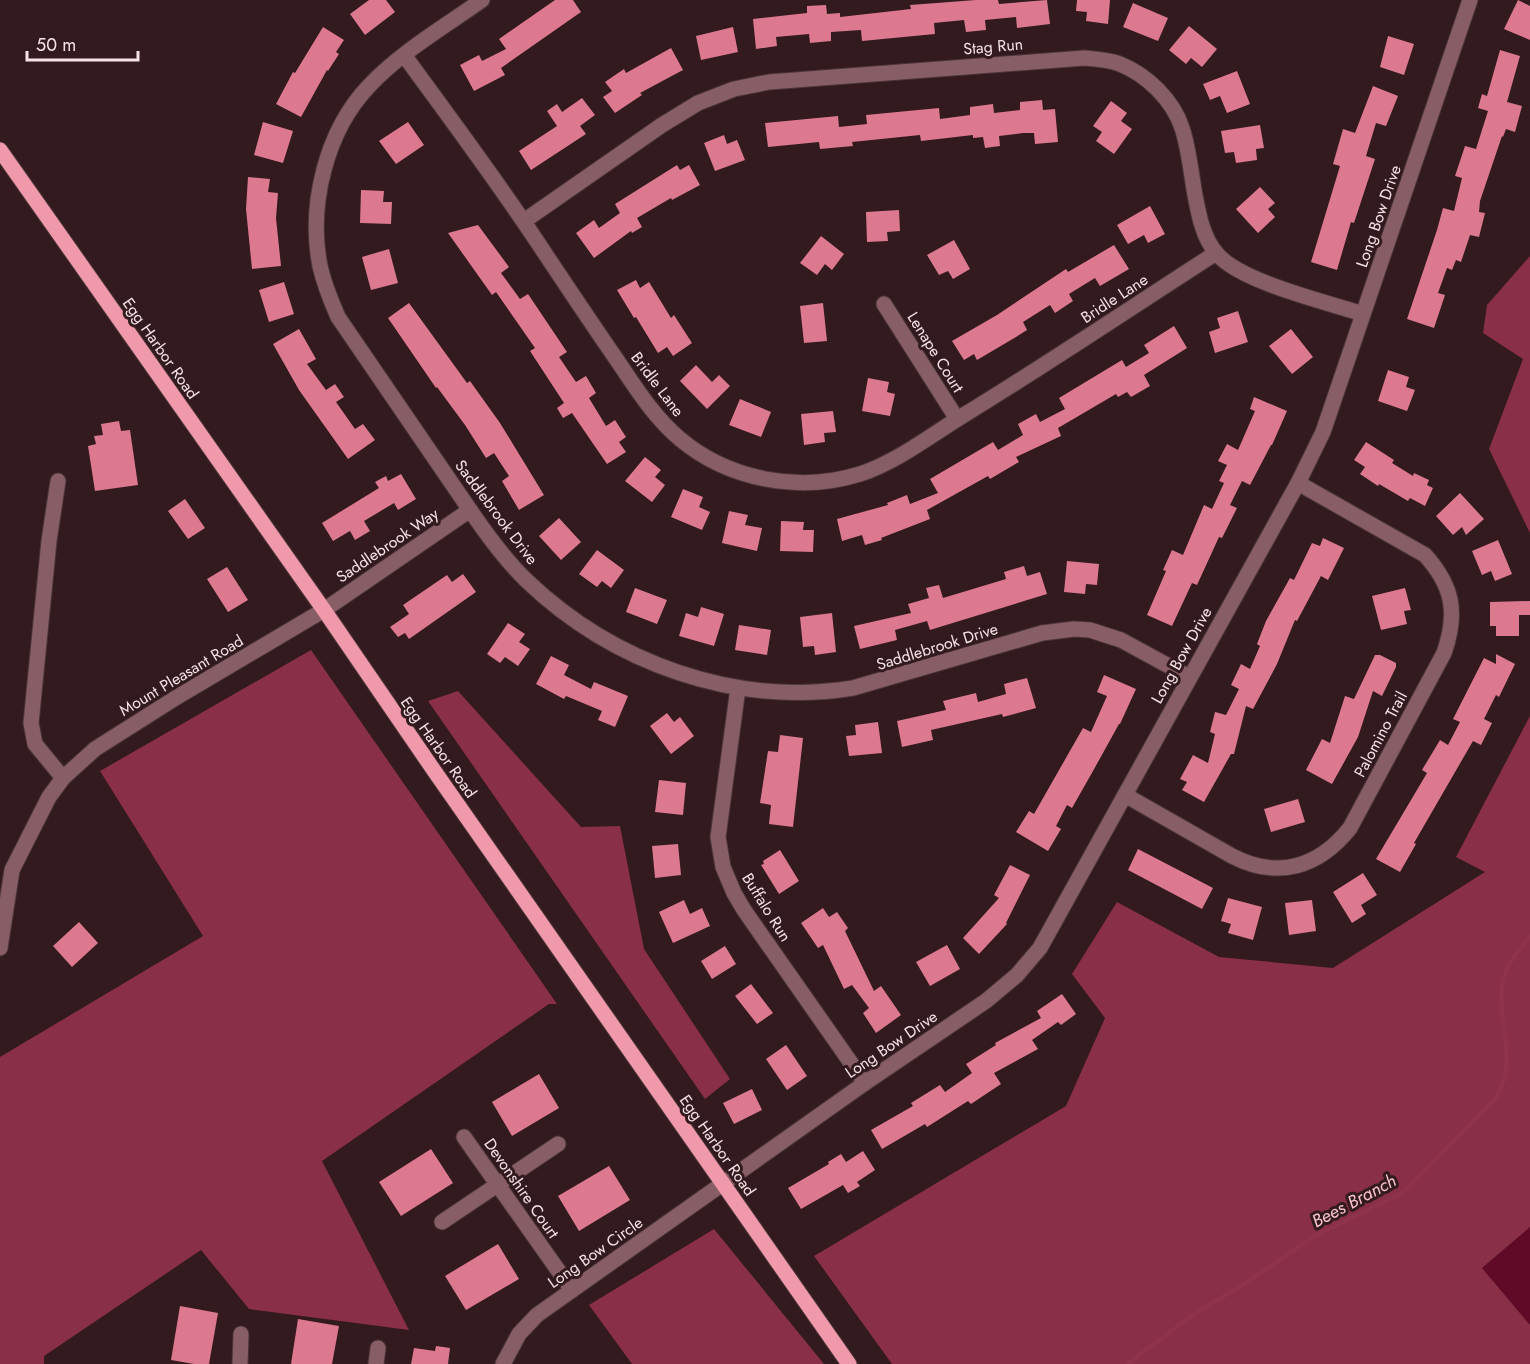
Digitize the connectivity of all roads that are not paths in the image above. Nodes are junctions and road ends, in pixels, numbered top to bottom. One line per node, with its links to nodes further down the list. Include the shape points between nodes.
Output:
1 (482, 0): 3 (street, Saddlebrook Drive)
2 (1470, 0): 8 (street, Long Bow Drive)
3 (404, 55): 5 (street, Bridle Lane); 12 (street, Saddlebrook Drive, via 362,94 345,118 327,159 316,223 320,266 339,318)
4 (0, 150): 13 (main road, Egg Harbor Road)
5 (524, 221): 6 (street, Stag Run, via 671,119 734,89 780,81 1084,58 1120,64 1160,92 1169,103 1182,129 1200,219); 9 (street, Bridle Lane, via 645,401 680,439 713,462 772,481 837,480 885,463)
6 (1216, 254): 8 (street, Stag Run, via 1250,277); 9 (street, Bridle Lane)
7 (884, 304): 9 (street, Lenape Court)
8 (1363, 314): 11 (street, Long Bow Drive, via 1323,432)
9 (957, 419)
10 (58, 481): 16 (street, via 31,723 35,744)
11 (1298, 483): 14 (street, Long Bow Drive); 17 (street, Palomino Trail, via 1425,555 1444,580 1452,607 1444,653 1350,828 1326,853 1311,861 1296,867 1265,868 1232,856)
12 (470, 510): 13 (street, Saddlebrook Way); 15 (street, Saddlebrook Drive, via 526,580 610,644 661,668)
13 (324, 610): 16 (street, Mount Pleasant Road, via 95,749); 22 (main road, Egg Harbor Road)
14 (1189, 677): 15 (street, Saddlebrook Drive, via 1121,640 1074,629 1042,633 853,688 793,693); 17 (street, Long Bow Drive)
15 (738, 688): 19 (street, Buffalo Run, via 718,837 723,867 744,910)
16 (63, 778): 18 (street, Mount Pleasant Road, via 49,797 12,870)
17 (1125, 795): 19 (street, Long Bow Drive, via 1029,963 986,1001)
18 (0, 948)
19 (866, 1083): 22 (street, Long Bow Drive)
20 (464, 1137): 23 (street, Devonshire Court)
21 (558, 1144): 23 (street)
22 (724, 1183): 25 (street, Long Bow Circle); 31 (main road, Egg Harbor Road)
23 (497, 1185): 24 (street); 25 (street, Devonshire Court)
24 (442, 1222)
25 (572, 1290): 30 (street, Long Bow Circle, via 537,1315 519,1334)
26 (241, 1334): 28 (street)
27 (378, 1348): 29 (street)
28 (240, 1364)
29 (376, 1364)
30 (503, 1364)
31 (849, 1364)

